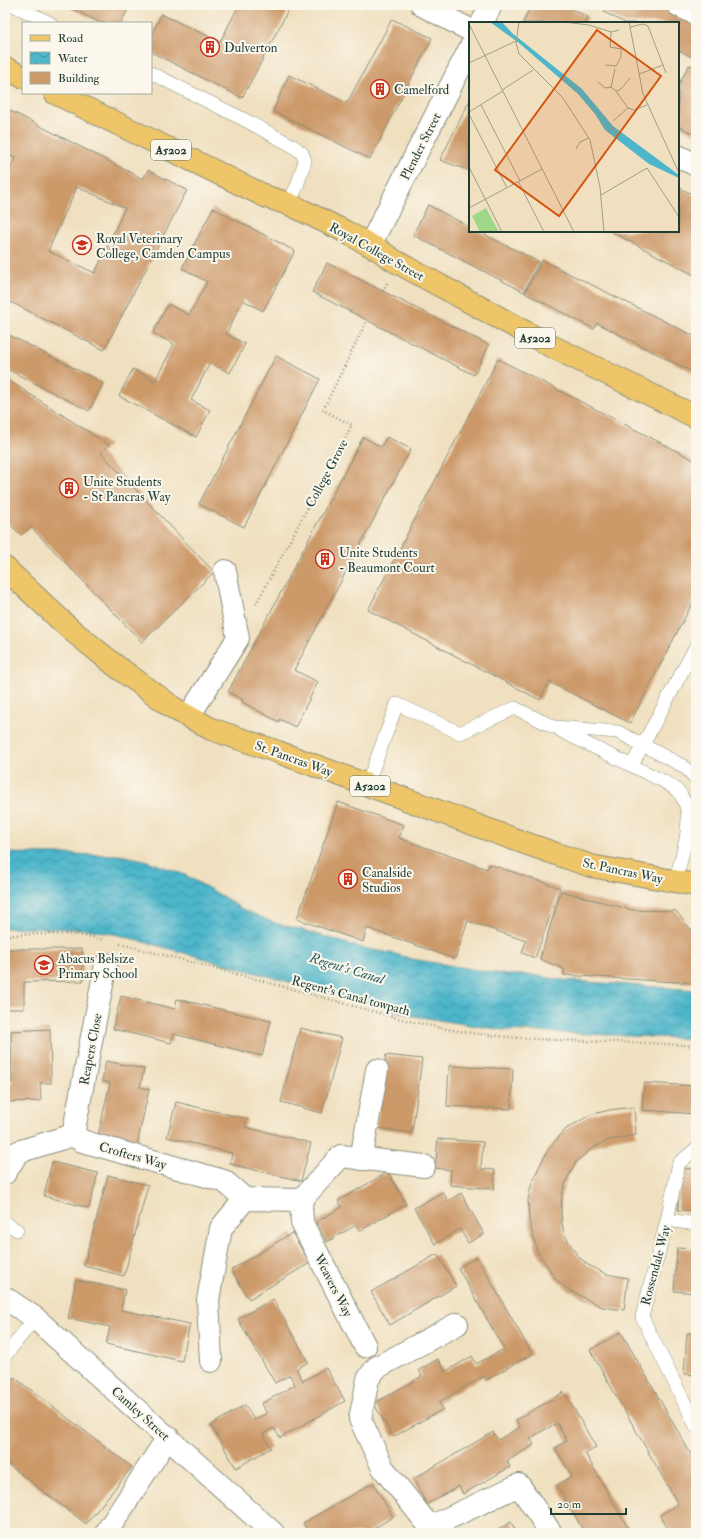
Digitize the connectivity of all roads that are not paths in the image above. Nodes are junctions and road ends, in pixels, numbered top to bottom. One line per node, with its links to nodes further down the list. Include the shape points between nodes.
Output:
1 (13, 5): 6 (lane)
2 (422, 5): 8 (street)
3 (491, 5): 7 (street)
4 (678, 5): 5 (street)
5 (696, 14)
6 (48, 22)
7 (482, 22)
8 (469, 44)
9 (469, 47): 17 (street, Plender Street)
10 (5, 68): 12 (main road)
11 (152, 74): 16 (lane, via 302,152 305,161)
12 (22, 76)
13 (57, 94): 16 (main road, Royal College Street / A5202, via 267,197)
14 (679, 156): 15 (street)
15 (696, 165)
16 (289, 204): 17 (main road, Royal College Street / A5202)
17 (370, 245): 18 (main road, Royal College Street / A5202, via 549,345)
18 (696, 417)
19 (5, 568): 22 (main road, St. Pancras Way / A5202, via 64,623 116,666 175,709)
20 (225, 571): 22 (street, via 238,638)
21 (696, 646): 24 (lane)
22 (189, 716): 27 (main road, St. Pancras Way / A5202, via 211,729)
23 (554, 728): 24 (lane, via 618,732); 25 (lane); 27 (lane, via 515,708 460,733 397,704)
24 (643, 745): 25 (lane); 26 (lane, via 683,766)
25 (632, 765): 28 (lane, via 676,789 687,807 688,825)
26 (696, 780)
27 (367, 785): 28 (main road, St. Pancras Way / A5202, via 591,866)
28 (675, 881): 29 (main road, St. Pancras Way / A5202)
29 (696, 885)
30 (106, 964): 32 (street, Reapers Close)
31 (377, 1070): 35 (street)
32 (73, 1135): 33 (street); 38 (street, Crofters Way, via 82,1141 224,1181)
33 (12, 1149): 37 (street)
34 (696, 1149): 40 (lane, Rossendale Way, via 679,1163)
35 (361, 1158): 36 (street); 39 (street, via 341,1156)
36 (424, 1166)
37 (5, 1173)
38 (245, 1199): 39 (street); 49 (street, via 221,1228 208,1300)
39 (301, 1200): 48 (street, Weavers Way, via 302,1222)
40 (667, 1220): 42 (lane); 50 (lane, Rossendale Way, via 642,1317)
41 (5, 1223): 43 (lane)
42 (696, 1224)
43 (17, 1230)
44 (5, 1298): 45 (street, Camley Street)
45 (35, 1318): 47 (lane); 51 (street, Camley Street)
46 (457, 1324): 48 (street)
47 (5, 1356)
48 (371, 1357): 54 (street, via 360,1419 383,1468 430,1527 519,1485)
49 (211, 1361)
50 (696, 1426)
51 (168, 1437): 52 (street); 53 (street, Camley Street)
52 (106, 1533)
53 (273, 1533)
54 (551, 1533)

